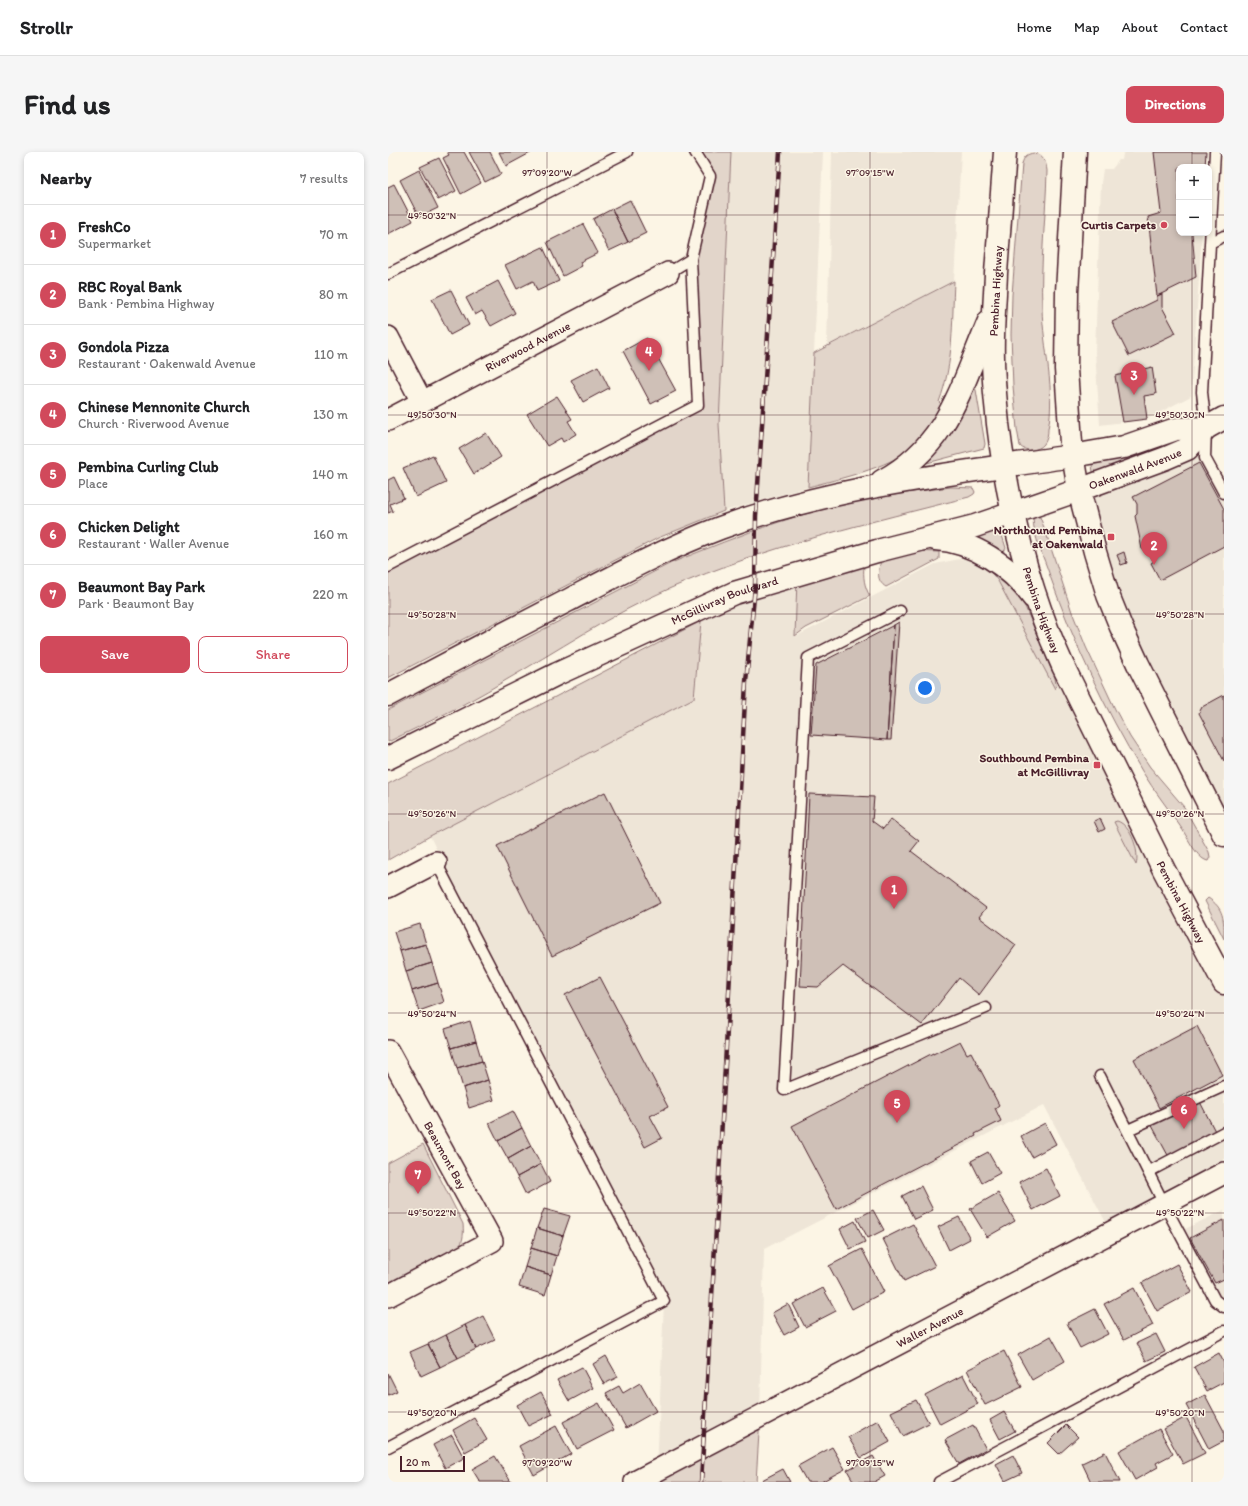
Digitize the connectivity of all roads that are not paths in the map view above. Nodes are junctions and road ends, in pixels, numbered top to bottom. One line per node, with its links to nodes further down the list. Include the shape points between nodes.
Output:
1 (627, 152): 10 (lane)
2 (695, 152): 8 (lane, via 710,176)
3 (1005, 152): 11 (main road, Pembina Highway)
4 (1075, 152): 16 (main road, via 1066,352)
5 (1215, 152): 7 (lane)
6 (1224, 236): 7 (lane)
7 (1210, 243): 15 (lane, via 1202,392)
8 (691, 259): 9 (lane); 23 (lane, via 698,405)
9 (668, 272): 13 (street, Riverwood Avenue)
10 (388, 274)
11 (994, 309): 17 (main road, Pembina Highway, via 994,384); 18 (main road, via 964,384 944,424 926,447 907,465)
12 (388, 337): 13 (street)
13 (422, 402): 14 (street, Riverwood Avenue)
14 (388, 420)
15 (1215, 423): 16 (main road, Oakenwald Avenue, via 1176,429 1124,447); 19 (main road, Oakenwald Avenue, via 1187,449); 20 (lane, via 1205,458)
16 (1072, 456): 17 (main road); 19 (main road)
17 (1004, 466): 18 (main road); 21 (main road, Pembina Highway)
18 (872, 486): 26 (main road, via 808,500 719,528 617,575)
19 (1078, 490): 21 (main road, McGillivray Boulevard); 28 (main road, via 1108,595 1121,627)
20 (1224, 493)
21 (1013, 513): 22 (main road, McGillivray Boulevard); 24 (main road, Pembina Highway, via 1021,549)
22 (926, 539): 24 (main road, via 962,544 976,550 1013,575 1034,598); 27 (main road, McGillivray Boulevard, via 734,593 556,674)
23 (388, 567)
24 (1040, 609): 31 (main road, Pembina Highway, via 1050,639 1107,756)
25 (900, 611): 32 (lane, via 808,658 784,1090)
26 (388, 695)
27 (388, 758)
28 (1224, 835)
29 (436, 862): 30 (street); 44 (lane, via 664,1301)
30 (388, 887)
31 (1224, 983)
32 (986, 1008)
33 (388, 1051): 41 (street, Beaumont Bay, via 492,1241)
34 (1100, 1076): 36 (lane)
35 (1224, 1086): 36 (lane)
36 (1128, 1130): 38 (lane)
37 (1224, 1132): 38 (lane)
38 (1148, 1172): 40 (lane)
39 (1224, 1172): 40 (street, Waller Avenue)
40 (1164, 1204): 42 (lane, via 1215,1300); 45 (street, Waller Avenue)
41 (388, 1296)
42 (1224, 1307)
43 (1224, 1331): 46 (lane)
44 (388, 1447)
45 (635, 1482)
46 (939, 1482)

